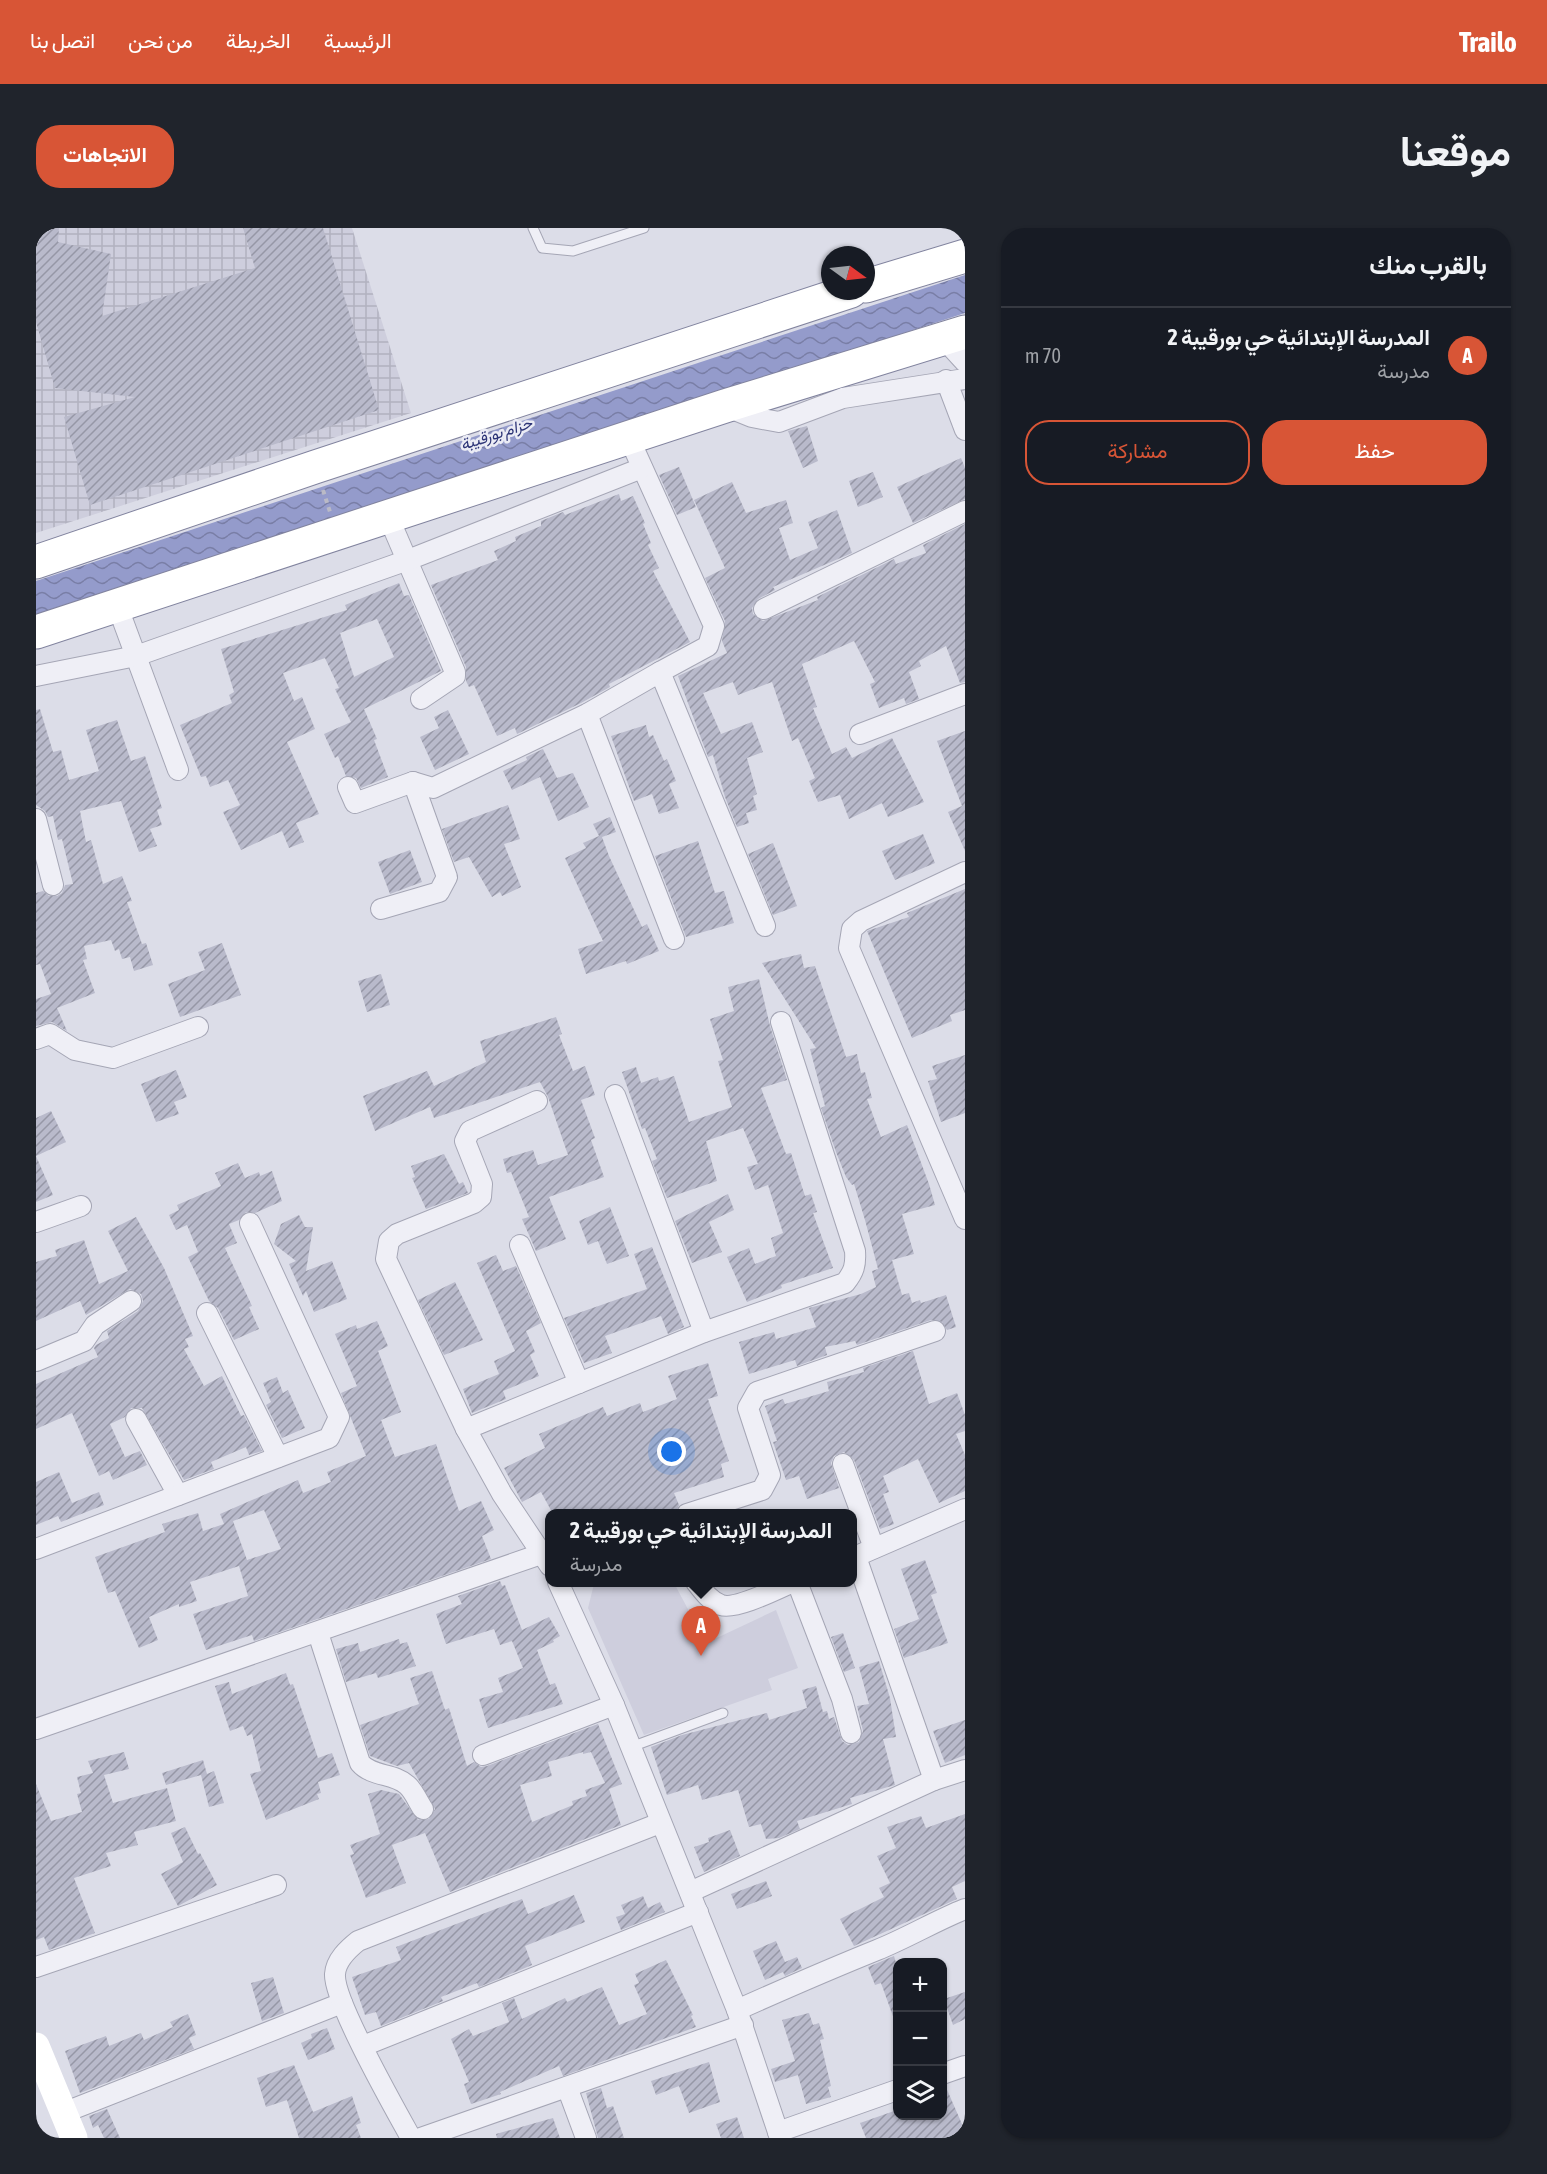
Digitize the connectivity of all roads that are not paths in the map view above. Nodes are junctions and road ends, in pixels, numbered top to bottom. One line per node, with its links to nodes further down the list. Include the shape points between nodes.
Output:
1 (533, 228): 2 (lane, via 542,248 573,251)
2 (644, 228)
3 (965, 256): 4 (highway)
4 (875, 283)
5 (824, 300): 15 (highway)
6 (958, 341): 8 (highway)
7 (956, 380): 8 (street, via 843,398 779,422); 9 (street)
8 (725, 406): 10 (highway)
9 (965, 430)
10 (629, 438): 11 (street); 13 (highway)
11 (642, 468): 14 (street); 20 (street, via 714,626 708,646)
12 (965, 511): 17 (street)
13 (388, 516): 14 (street); 16 (highway)
14 (408, 560): 19 (street); 23 (street, via 455,672 455,676)
15 (36, 562)
16 (117, 605): 18 (highway); 19 (street)
17 (764, 609)
18 (36, 632)
19 (136, 656): 21 (street); 26 (street)
20 (660, 672): 24 (street); 33 (street)
21 (36, 676)
22 (965, 694): 25 (street)
23 (421, 699)
24 (587, 714): 27 (street, via 433,788); 34 (street)
25 (860, 734)
26 (178, 770)
27 (413, 782): 28 (street, via 355,803); 32 (street, via 447,877 439,892)
28 (348, 788)
29 (36, 819): 31 (street)
30 (965, 872): 41 (street, via 861,921 849,937 853,959)
31 (53, 885)
32 (381, 909)
33 (765, 926)
34 (674, 939)
35 (781, 1022): 48 (street, via 855,1251 856,1265 845,1283)
36 (198, 1027): 37 (street, via 113,1058 75,1050 50,1034)
37 (36, 1040)
38 (615, 1095): 48 (street)
39 (537, 1101): 52 (street, via 477,1126 467,1136 467,1148 482,1184 478,1200 397,1234 386,1250 389,1270)
40 (81, 1206): 42 (street)
41 (964, 1217)
42 (36, 1222)
43 (250, 1223): 53 (street, via 339,1417 329,1438)
44 (520, 1245): 50 (street)
45 (130, 1301): 49 (street, via 95,1324 84,1341)
46 (207, 1313): 53 (street)
47 (935, 1331): 56 (street, via 756,1392 748,1408 770,1475 762,1490)
48 (704, 1332): 50 (street)
49 (36, 1361)
50 (579, 1383): 52 (street)
51 (136, 1419): 55 (street)
52 (466, 1429): 61 (street)
53 (278, 1457): 55 (street)
54 (843, 1464): 58 (street)
55 (178, 1495): 59 (street)
56 (703, 1509)
57 (965, 1509): 58 (street)
58 (874, 1548): 60 (street)
59 (36, 1549)
60 (857, 1556)
61 (545, 1560): 67 (street)
62 (857, 1566): 75 (street)
63 (560, 1587): 68 (street)
64 (700, 1587): 65 (street, via 706,1596 729,1607)
65 (782, 1587)
66 (797, 1587): 71 (street)
67 (318, 1633): 70 (street); 76 (street, via 360,1763 410,1787)
68 (614, 1705): 72 (street); 73 (street)
69 (723, 1713): 72 (lane)
70 (36, 1729)
71 (852, 1733)
72 (631, 1747): 77 (street)
73 (483, 1755)
74 (965, 1770): 75 (street)
75 (934, 1780): 79 (street)
76 (423, 1809)
77 (660, 1823): 79 (street); 83 (street, via 358,1941 343,1953 334,1974)
78 (276, 1885): 82 (street)
79 (690, 1892): 81 (street)
80 (965, 1909): 84 (street, via 850,1959)
81 (698, 1912): 84 (street); 86 (street)
82 (36, 1966)
83 (342, 2003): 86 (street); 91 (street)
84 (740, 2018): 89 (street); 92 (street)
85 (36, 2046): 91 (street)
86 (363, 2046): 94 (street)
87 (965, 2066): 88 (street)
88 (947, 2072)
89 (567, 2087): 95 (street); 96 (street)
90 (893, 2092): 92 (street)
91 (63, 2113): 93 (street)
92 (779, 2135)
93 (74, 2138)
94 (411, 2138)
95 (421, 2138)
96 (586, 2138)

